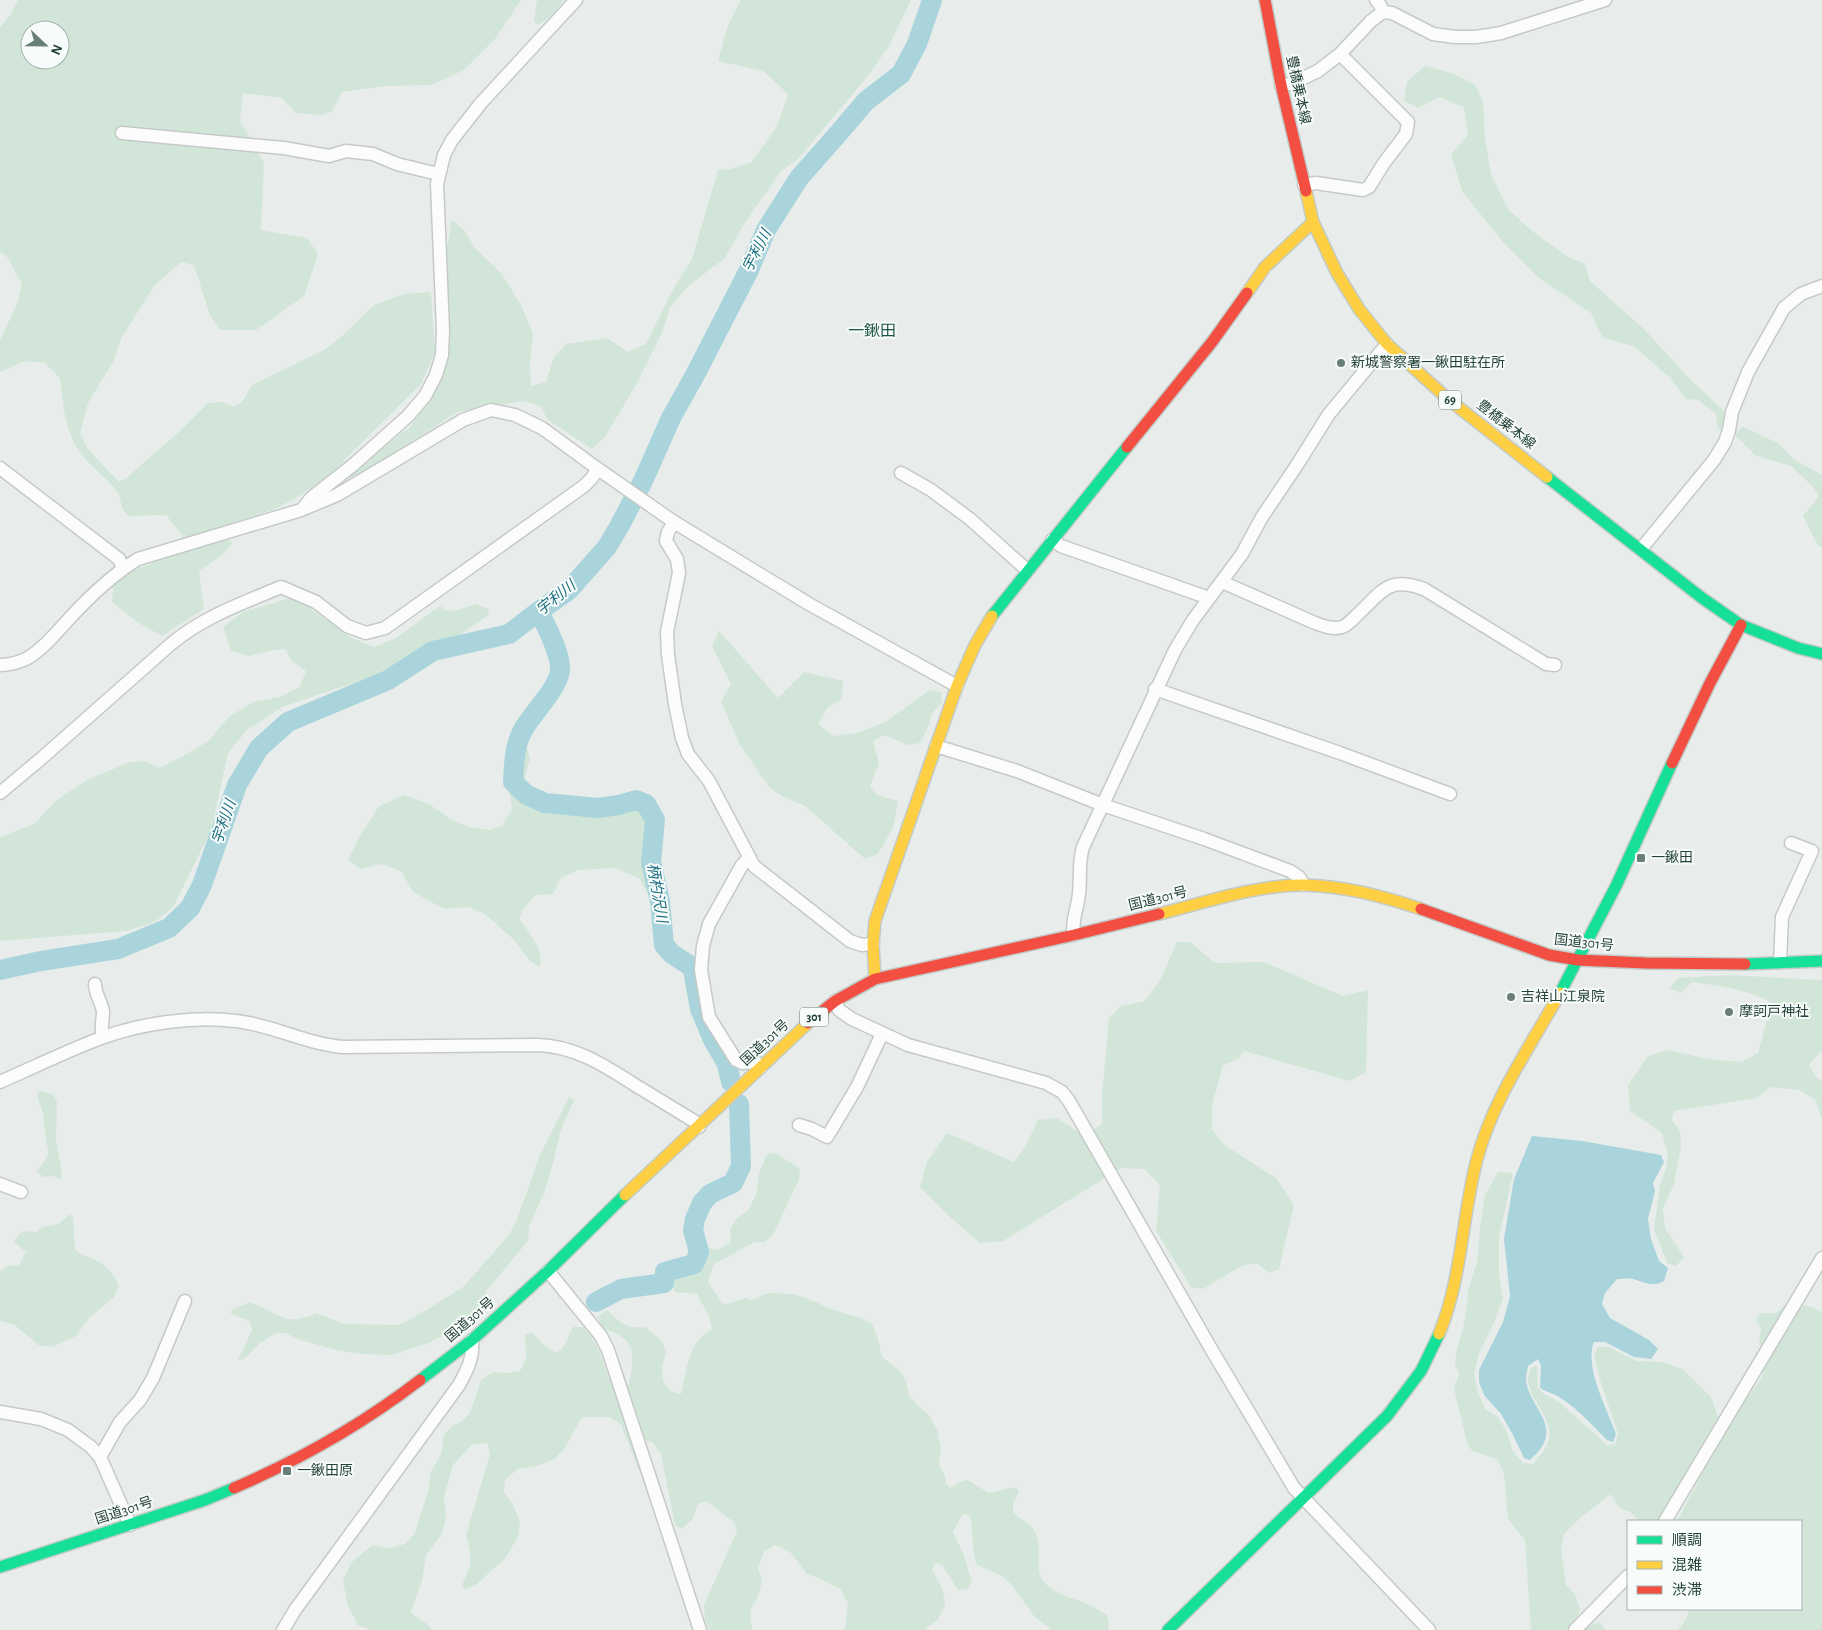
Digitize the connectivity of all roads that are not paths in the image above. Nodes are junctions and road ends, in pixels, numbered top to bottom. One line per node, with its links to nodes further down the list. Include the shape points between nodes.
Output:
1 (576, 0): 9 (street, via 481,103 452,140)
2 (1265, 0): 7 (main road, 豊橋乗本線 / 69)
3 (1376, 0): 5 (street)
4 (1605, 0): 5 (street, via 1501,33 1476,37 1433,34 1392,13)
5 (1383, 12): 6 (street)
6 (1340, 54): 7 (street, via 1318,72 1291,84); 10 (street, via 1408,122 1406,134 1363,190 1316,183)
7 (1280, 85): 10 (main road, 豊橋乗本線 / 69)
8 (122, 133): 9 (street, via 284,148 329,156 346,151 373,154)
9 (438, 174): 17 (street, via 443,330 442,355 436,375 425,396 408,416)
10 (1304, 185): 11 (main road, 豊橋乗本線 / 69)
11 (1313, 222): 13 (main road, 豊橋乗本線 / 69, via 1336,273 1359,309); 19 (main road, via 1265,267 1212,342)
12 (1822, 286): 20 (street, via 1801,294 1784,308 1748,372 1732,412 1725,442)
13 (1388, 344): 20 (main road, 豊橋乗本線 / 69, via 1448,399); 23 (street, via 1329,414)
14 (0, 468): 21 (street, via 119,559)
15 (599, 470): 17 (street, via 542,428 515,415 491,410 463,420 337,495); 18 (street); 32 (street, via 584,486 384,628 366,633 347,626 316,602 281,587 202,622 178,638)
16 (901, 473): 22 (street, via 970,519)
17 (301, 510): 21 (street, via 138,559)
18 (674, 522): 29 (street, via 809,604); 36 (street, via 666,541 679,573 667,640 682,738 688,754 709,780)
19 (1052, 540): 22 (main road); 24 (street, via 1061,546)
20 (1641, 549): 25 (main road, 豊橋乗本線 / 69)
21 (124, 568): 27 (street, via 27,658 10,665)
22 (1027, 570): 29 (main road, via 997,608 975,645)
23 (1222, 582): 24 (street); 28 (street, via 1315,623 1341,628 1386,587 1398,582 1411,584 1424,588 1546,664)
24 (1209, 598): 30 (street, via 1175,650)
25 (1741, 625): 26 (main road, 豊橋乗本線 / 69); 40 (main road)
26 (1822, 654)
27 (0, 665)
28 (1555, 665)
29 (957, 686): 31 (main road)
30 (1155, 689): 33 (street, via 1340,752); 34 (street)
31 (936, 746): 34 (street); 39 (main road, via 883,895 875,921)
32 (0, 793)
33 (1450, 794)
34 (1102, 805): 37 (street, via 1290,871 1300,877); 38 (street, via 1079,861 1079,895 1072,924)
35 (1791, 843): 42 (street, via 1812,851 1782,917)
36 (749, 858): 39 (street, via 754,866 850,941); 48 (street, via 709,924 700,970 713,1025 736,1060 756,1062)
37 (1304, 885): 38 (main road, 国道301号 / 301, via 1257,890); 40 (main road, 国道301号 / 301, via 1358,890 1412,906 1549,956)
38 (1074, 935): 43 (main road, 国道301号 / 301)
39 (873, 944): 43 (main road)
40 (1578, 960): 42 (main road, 国道301号 / 301); 61 (main road, via 1507,1083 1486,1131 1471,1179 1450,1300 1430,1356 1387,1416)
41 (1822, 961): 42 (main road, 国道301号 / 301)
42 (1780, 962)
43 (876, 979): 45 (main road, 国道301号 / 301)
44 (95, 984): 47 (street, via 95,994 103,1012)
45 (835, 1001): 46 (street, via 839,1010); 48 (main road, 国道301号 / 301)
46 (882, 1034): 50 (street, via 857,1087 827,1137); 61 (street, via 908,1045 1046,1084 1062,1092 1235,1389)
47 (103, 1038): 49 (street); 51 (street, via 162,1024 216,1020 262,1026 336,1046 547,1045 585,1055 694,1121)
48 (760, 1068): 51 (main road, 国道301号 / 301)
49 (0, 1082)
50 (799, 1125)
51 (698, 1127): 55 (main road, 国道301号 / 301)
52 (0, 1184): 53 (street)
53 (21, 1192)
54 (1822, 1258): 56 (street)
55 (548, 1271): 58 (main road, 国道301号 / 301); 68 (street, via 601,1336 608,1350)
56 (1817, 1278): 62 (street)
57 (185, 1301): 60 (street, via 153,1378 140,1400 120,1422)
58 (472, 1340): 63 (main road, 国道301号 / 301, via 352,1428 230,1490); 67 (street, via 472,1361 459,1385)
59 (0, 1412): 60 (street, via 41,1419 68,1430)
60 (100, 1457): 63 (street)
61 (1303, 1498): 66 (street); 69 (main road)
62 (1666, 1520)
63 (130, 1525): 64 (main road, 国道301号 / 301)
64 (0, 1567)
65 (1627, 1577): 70 (street)
66 (1423, 1628)
67 (283, 1630)
68 (700, 1630)
69 (1168, 1630)
70 (1575, 1630)

